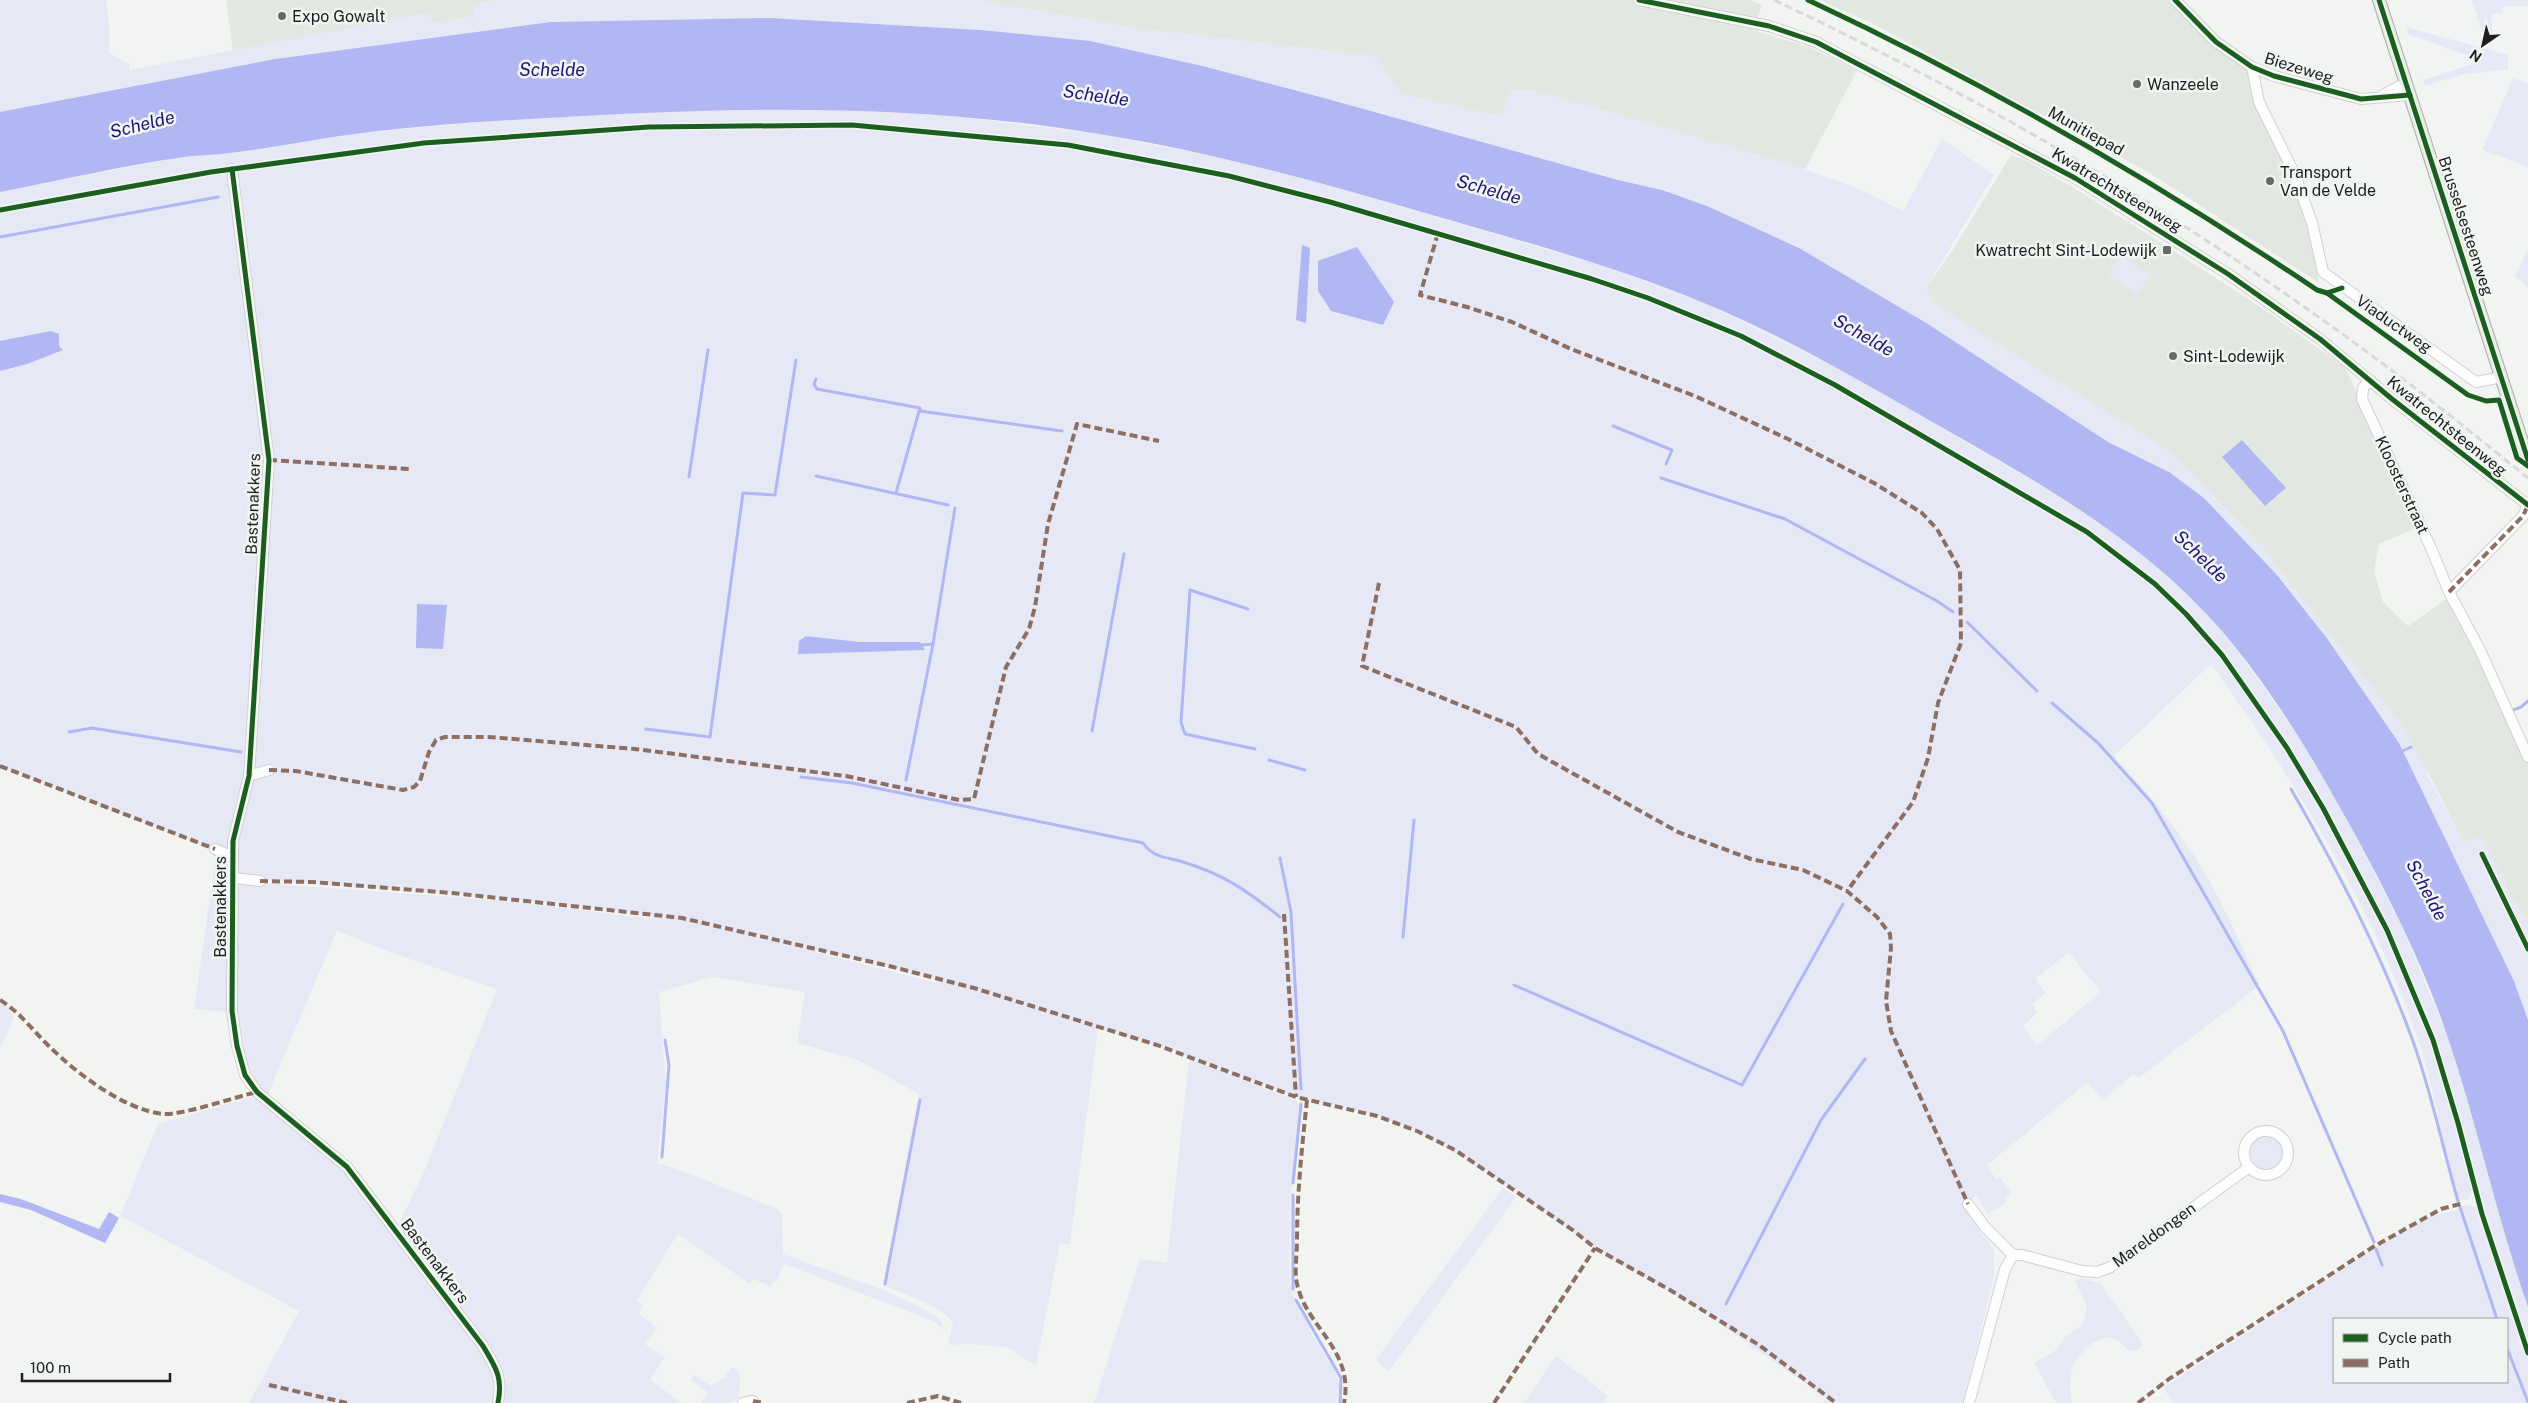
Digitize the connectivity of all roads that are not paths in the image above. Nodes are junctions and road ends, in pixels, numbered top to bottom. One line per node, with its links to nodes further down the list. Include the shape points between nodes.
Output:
1 (1639, 0): 10 (street, Kwatrechtsteenweg, via 1769,26 1835,50 2028,151 2160,230 2320,339)
2 (2175, 0): 4 (street, Biezeweg, via 2216,42)
3 (2379, 0): 5 (main road, Brusselsesteenweg)
4 (2252, 67): 7 (street, Biezeweg, via 2361,99); 9 (street, Viaductweg, via 2259,102 2295,175 2312,223 2323,272 2476,382)
5 (2406, 82): 6 (main road, Brusselsesteenweg); 7 (street)
6 (2410, 95): 7 (street, Biezeweg); 9 (main road, Brusselsesteenweg)
7 (2377, 98)
8 (232, 169): 16 (street, Bastenakkers, via 269,460)
9 (2502, 378): 11 (main road, Brusselsesteenweg)
10 (2370, 380): 12 (street, Kwatrechtsteenweg); 13 (street, Kloosterstraat, via 2363,388 2362,398)
11 (2528, 460)
12 (2528, 505): 13 (street, via 2523,516)
13 (2449, 592): 14 (street, Kloosterstraat, via 2480,650)
14 (2528, 756)
15 (269, 770): 16 (street)
16 (250, 776): 18 (street, Bastenakkers, via 233,841)
17 (215, 850): 18 (street)
18 (233, 857): 19 (street, Bastenakkers)
19 (234, 878): 20 (street); 24 (street, Bastenakkers, via 232,1011 237,1046 246,1075 257,1092 347,1166 379,1207 483,1346 497,1370 501,1385)
20 (260, 881)
21 (2248, 1168): 21 (street, via 2262,1176 2278,1172 2285,1166 2288,1150 2281,1137 2268,1131 2250,1138 2243,1156); 23 (street, Mareldongen, via 2111,1267 2097,1272 2082,1271)
22 (1968, 1204): 23 (street, via 1980,1222)
23 (2017, 1255): 25 (street, via 2005,1269)
24 (498, 1403)
25 (1970, 1403)

